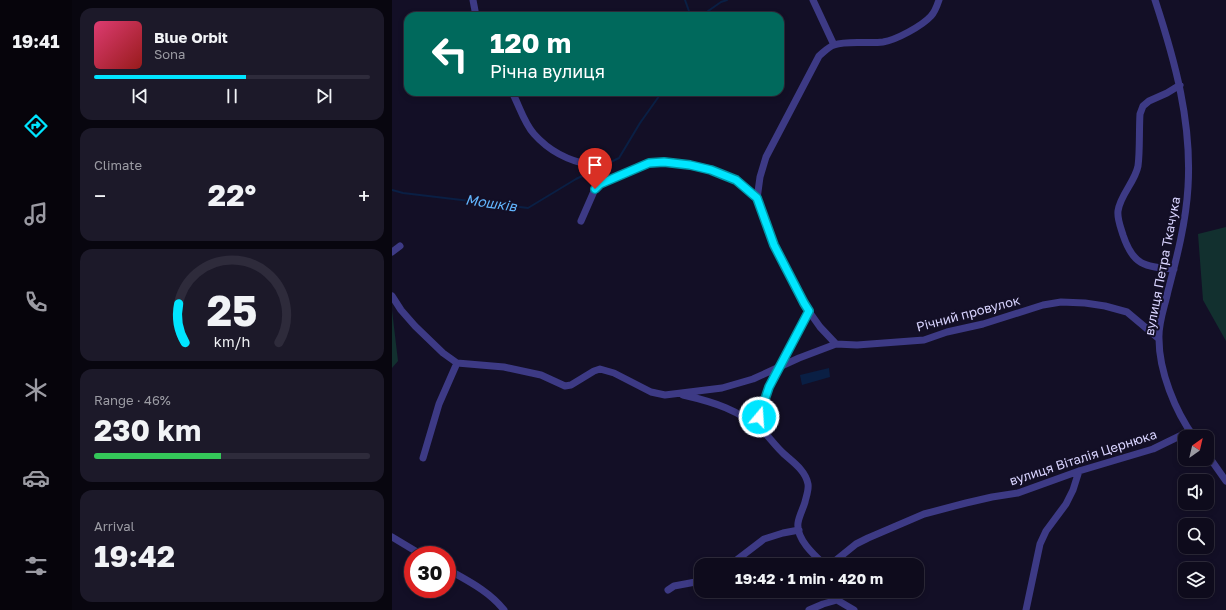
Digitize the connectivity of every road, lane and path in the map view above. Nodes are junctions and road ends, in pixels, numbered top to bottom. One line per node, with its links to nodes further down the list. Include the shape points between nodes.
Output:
1 (473, 0): 5 (street)
2 (813, 0): 6 (street)
3 (939, 0): 6 (street, via 937,8 924,23 898,36 884,42)
4 (1155, 0): 7 (street, вулиця Петра Ткачука, via 1171,47)
5 (475, 12)
6 (834, 45): 10 (street, via 819,56 766,157)
7 (1180, 86): 14 (street, вулиця Петра Ткачука, via 1188,140 1188,188 1181,241); 14 (street, via 1143,106 1140,114 1138,166 1118,211 1119,223 1132,256 1142,264)
8 (514, 96): 9 (street, via 533,133 551,149 574,162)
9 (591, 165)
10 (757, 198): 11 (street, via 736,180 711,170 664,162 649,163 600,184 595,189); 16 (street, via 774,245)
11 (581, 221)
12 (400, 246): 13 (street)
13 (392, 252)
14 (1174, 269): 17 (street, вулиця Петра Ткачука)
15 (392, 296): 19 (street, via 420,331)
16 (809, 311): 18 (street); 20 (street)
17 (1158, 338): 18 (street, Річний провулок, via 1127,312 1099,305 1061,302 1043,304 924,340); 23 (street, вулиця Петра Ткачука, via 1161,363 1172,398)
18 (836, 344): 20 (street, Річний провулок)
19 (457, 363): 21 (street, Річний провулок, via 504,367 541,375 565,386 571,386 600,369 614,373 651,392); 25 (street, via 439,404)
20 (779, 368): 21 (street, Річний провулок, via 722,388); 22 (street, via 761,408)
21 (677, 394): 22 (street, via 726,408)
22 (757, 426): 29 (street, via 803,472 808,484)
23 (1189, 430)
24 (1178, 437): 27 (street, вулиця Віталія Цернюка, via 1153,449)
25 (423, 458)
26 (1214, 464): 28 (street)
27 (1079, 471): 34 (street, вулиця Віталія Цернюка, via 1018,493 985,498 924,514 856,544); 42 (street, via 1066,504 1046,531 1040,544)
28 (1226, 481)
29 (798, 530): 32 (street, via 764,539); 33 (street)
30 (392, 537): 31 (street)
31 (407, 546)
32 (739, 558)
33 (817, 558)
34 (839, 558)
35 (456, 574): 39 (street, via 475,584)
36 (694, 582): 37 (street, via 674,586)
37 (668, 590)
38 (836, 600): 40 (street); 41 (street)
39 (504, 610)
40 (809, 610)
41 (854, 610)
42 (1026, 610)

